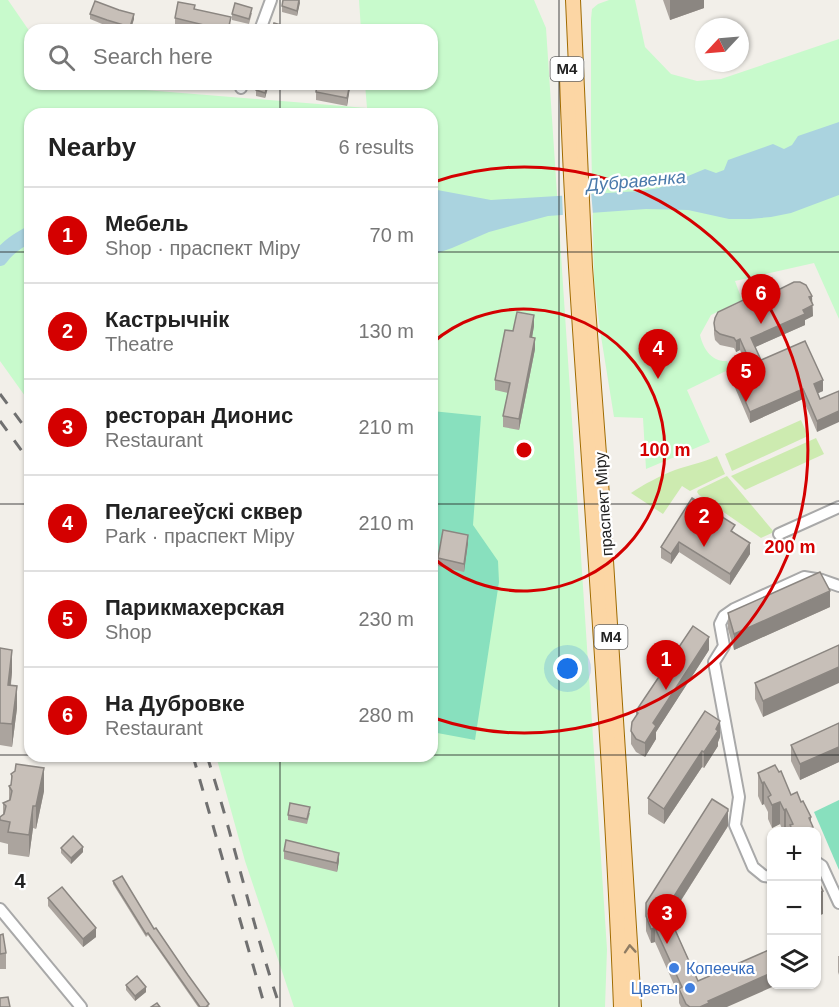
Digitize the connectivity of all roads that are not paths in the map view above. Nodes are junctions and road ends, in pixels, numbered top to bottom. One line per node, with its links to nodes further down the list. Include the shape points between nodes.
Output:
1 (271, 0): 4 (street)
2 (563, 0): 5 (main road, праспект Міру / М4)
3 (573, 0): 5 (main road, праспект Міру / М4)
4 (262, 24)
5 (574, 138): 6 (main road, праспект Міру / М4)
6 (580, 267): 15 (main road, праспект Міру / М4); 16 (main road, праспект Міру / М4, one-way to 6, via 602,487)
7 (839, 507): 8 (street)
8 (779, 534)
9 (839, 586): 11 (street, via 804,577 734,609 720,624 724,646 714,662 739,797 735,825 753,867)
10 (821, 865): 12 (street)
11 (767, 876)
12 (839, 903)
13 (0, 909): 14 (street)
14 (81, 1007)
15 (621, 1007)
16 (634, 1007)

